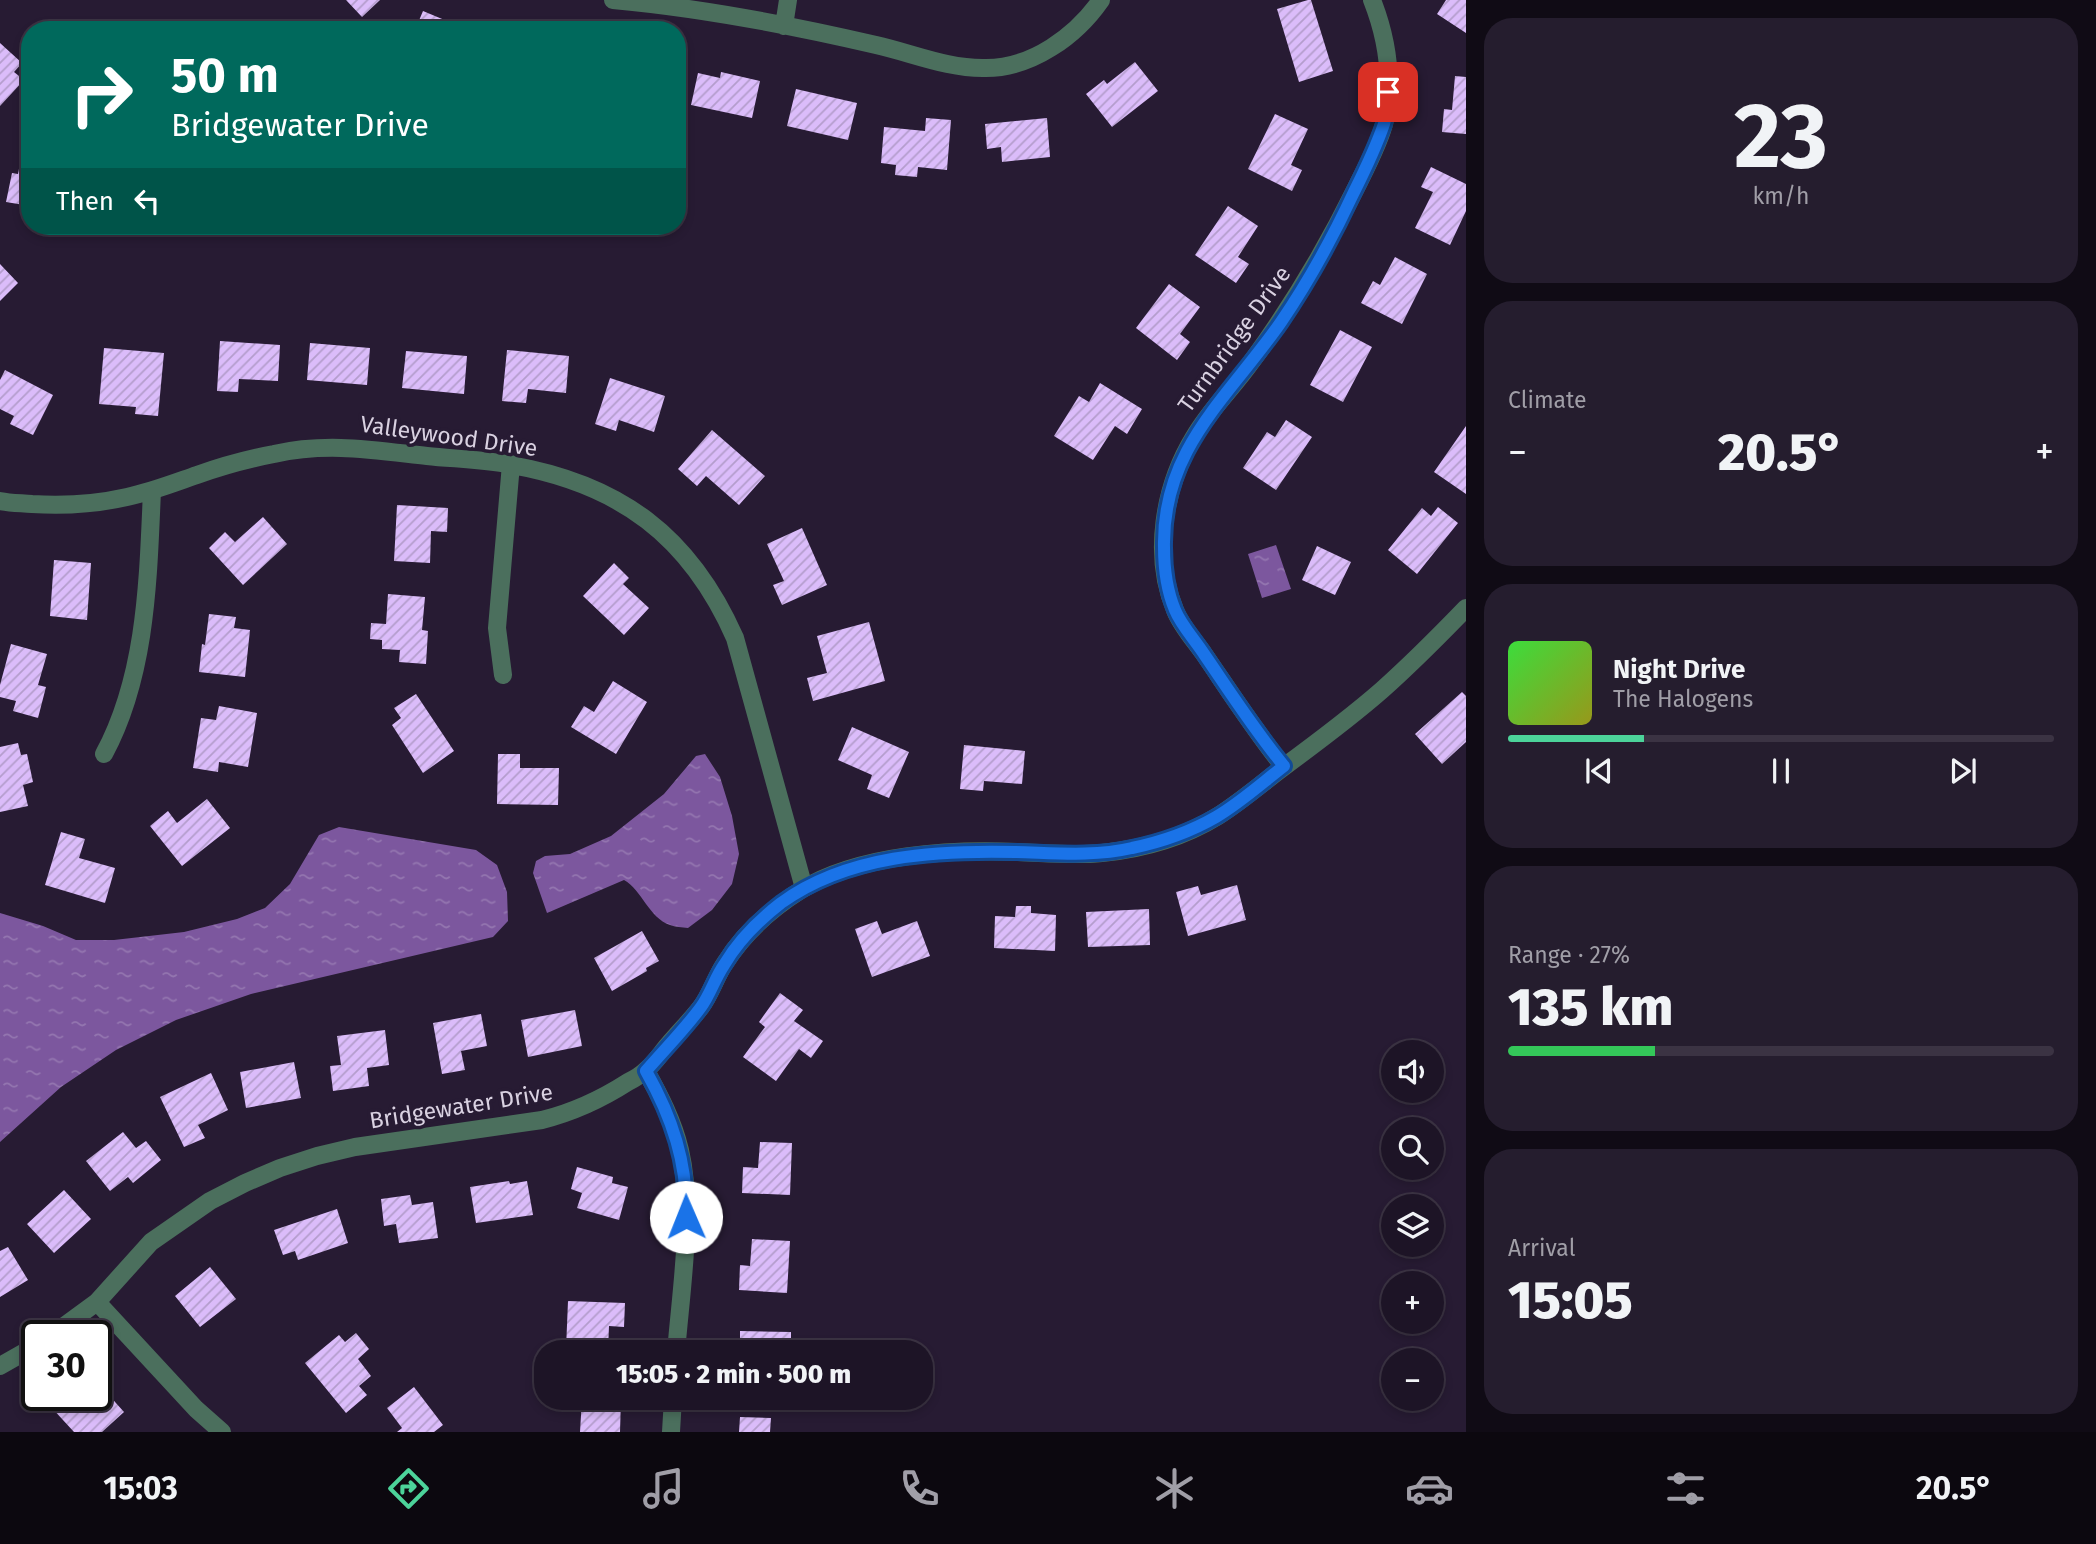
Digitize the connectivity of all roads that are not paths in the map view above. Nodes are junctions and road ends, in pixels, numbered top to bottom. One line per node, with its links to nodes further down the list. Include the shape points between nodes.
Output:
1 (613, 0): 5 (street)
2 (788, 0): 5 (street)
3 (1101, 0): 5 (street, via 1058,43 1017,62 985,68 957,66)
4 (1372, 0): 12 (street, Turnbridge Drive, via 1388,66 1384,122 1339,225 1311,274 1255,358 1194,435 1173,482 1164,533 1175,612)
5 (784, 26)
6 (511, 464): 7 (street, Valleywood Drive, via 338,446 305,448); 10 (street, via 497,628); 13 (street, Valleywood Drive, via 562,478 624,504 670,540 708,585 735,638)
7 (152, 491): 8 (street, Valleywood Drive, via 85,503); 11 (street, via 141,635 128,695)
8 (0, 501)
9 (1466, 608): 12 (street, Bridgewater Drive, via 1382,690)
10 (503, 675)
11 (104, 754)
12 (1284, 766): 13 (street, Bridgewater Drive, via 1218,816 1191,830 1131,849 923,855 855,867)
13 (804, 888): 14 (street, Bridgewater Drive, via 741,941 703,1005)
14 (646, 1071): 15 (street, Bridgewater Drive, via 566,1114 355,1147 280,1168 177,1222 151,1242); 17 (street, via 671,1121 685,1175)
15 (97, 1303): 16 (street, Bridgewater Drive); 21 (street)
16 (73, 1320)
17 (677, 1340)
18 (21, 1354): 19 (street)
19 (0, 1366)
20 (672, 1410): 22 (street)
21 (222, 1432)
22 (671, 1432)

